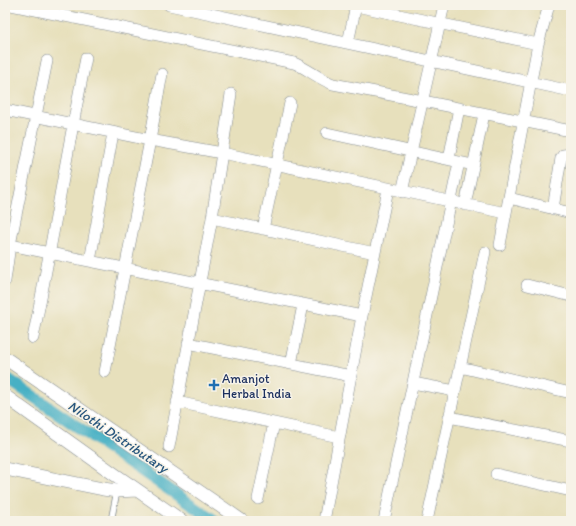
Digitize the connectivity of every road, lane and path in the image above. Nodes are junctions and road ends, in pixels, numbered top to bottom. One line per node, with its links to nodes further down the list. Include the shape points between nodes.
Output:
1 (11, 5): 16 (street, via 294,63 333,84)
2 (169, 5): 7 (street)
3 (354, 5): 6 (street); 7 (street)
4 (444, 5): 6 (street)
5 (549, 5): 8 (street)
6 (440, 23): 8 (street); 11 (street)
7 (348, 43): 11 (street)
8 (538, 44): 13 (street)
9 (86, 58): 23 (street)
10 (47, 61): 21 (street)
11 (431, 61): 13 (street); 16 (street)
12 (162, 74): 27 (street)
13 (531, 83): 14 (street); 22 (street)
14 (571, 91)
15 (231, 94): 29 (street)
16 (423, 101): 18 (street); 28 (street)
17 (290, 103): 32 (street)
18 (459, 108): 20 (street); 31 (street)
19 (5, 110): 21 (street)
20 (484, 114): 22 (street); 33 (street)
21 (36, 117): 23 (street); 44 (street)
22 (524, 121): 24 (street); 36 (street)
23 (73, 124): 25 (street); 48 (street)
24 (566, 130)
25 (113, 132): 27 (street); 49 (street)
26 (327, 133): 28 (street)
27 (150, 140): 29 (street); 50 (street)
28 (412, 151): 31 (street); 35 (street)
29 (222, 153): 32 (street); 42 (street)
30 (571, 154): 39 (street, via 563,155 561,158)
31 (454, 161): 33 (street); 37 (street)
32 (277, 165): 34 (street); 43 (street)
33 (473, 165): 38 (street)
34 (388, 189): 35 (street); 47 (street)
35 (402, 192): 37 (street)
36 (509, 198): 39 (street); 40 (street)
37 (450, 202): 38 (street); 64 (street)
38 (465, 205): 40 (street)
39 (553, 209): 41 (street)
40 (506, 213): 45 (street)
41 (571, 213)
42 (212, 218): 43 (street); 52 (street)
43 (263, 229): 47 (street)
44 (8, 245): 48 (street); 51 (street)
45 (500, 245)
46 (485, 252): 61 (street)
47 (375, 253): 56 (street)
48 (50, 254): 49 (street); 57 (street)
49 (90, 261): 50 (street)
50 (125, 268): 52 (street); 62 (street)
51 (5, 281)
52 (199, 283): 55 (street); 58 (street)
53 (527, 285): 54 (street)
54 (571, 296)
55 (303, 304): 56 (street); 60 (street)
56 (362, 316): 63 (street)
57 (32, 338)
58 (188, 343): 60 (street); 68 (street)
59 (5, 358): 82 (street)
60 (292, 364): 63 (street)
61 (460, 367): 65 (street); 66 (street)
62 (106, 372)
63 (351, 376): 71 (street)
64 (413, 382): 65 (street); 84 (street)
65 (455, 391): 69 (street)
66 (571, 393)
67 (5, 396): 76 (street)
68 (177, 402): 70 (street); 73 (street)
69 (449, 417): 72 (street); 85 (street)
70 (274, 423): 71 (street); 79 (street)
71 (339, 437): 83 (street)
72 (571, 441)
73 (169, 447)
74 (5, 469): 77 (street)
75 (496, 474): 78 (street)
76 (137, 490): 77 (street); 81 (street)
77 (117, 491): 80 (lane)
78 (571, 492)
79 (258, 499)
80 (111, 521)
81 (182, 521)
82 (242, 521)
83 (324, 521)
84 (384, 521)
85 (427, 521)

